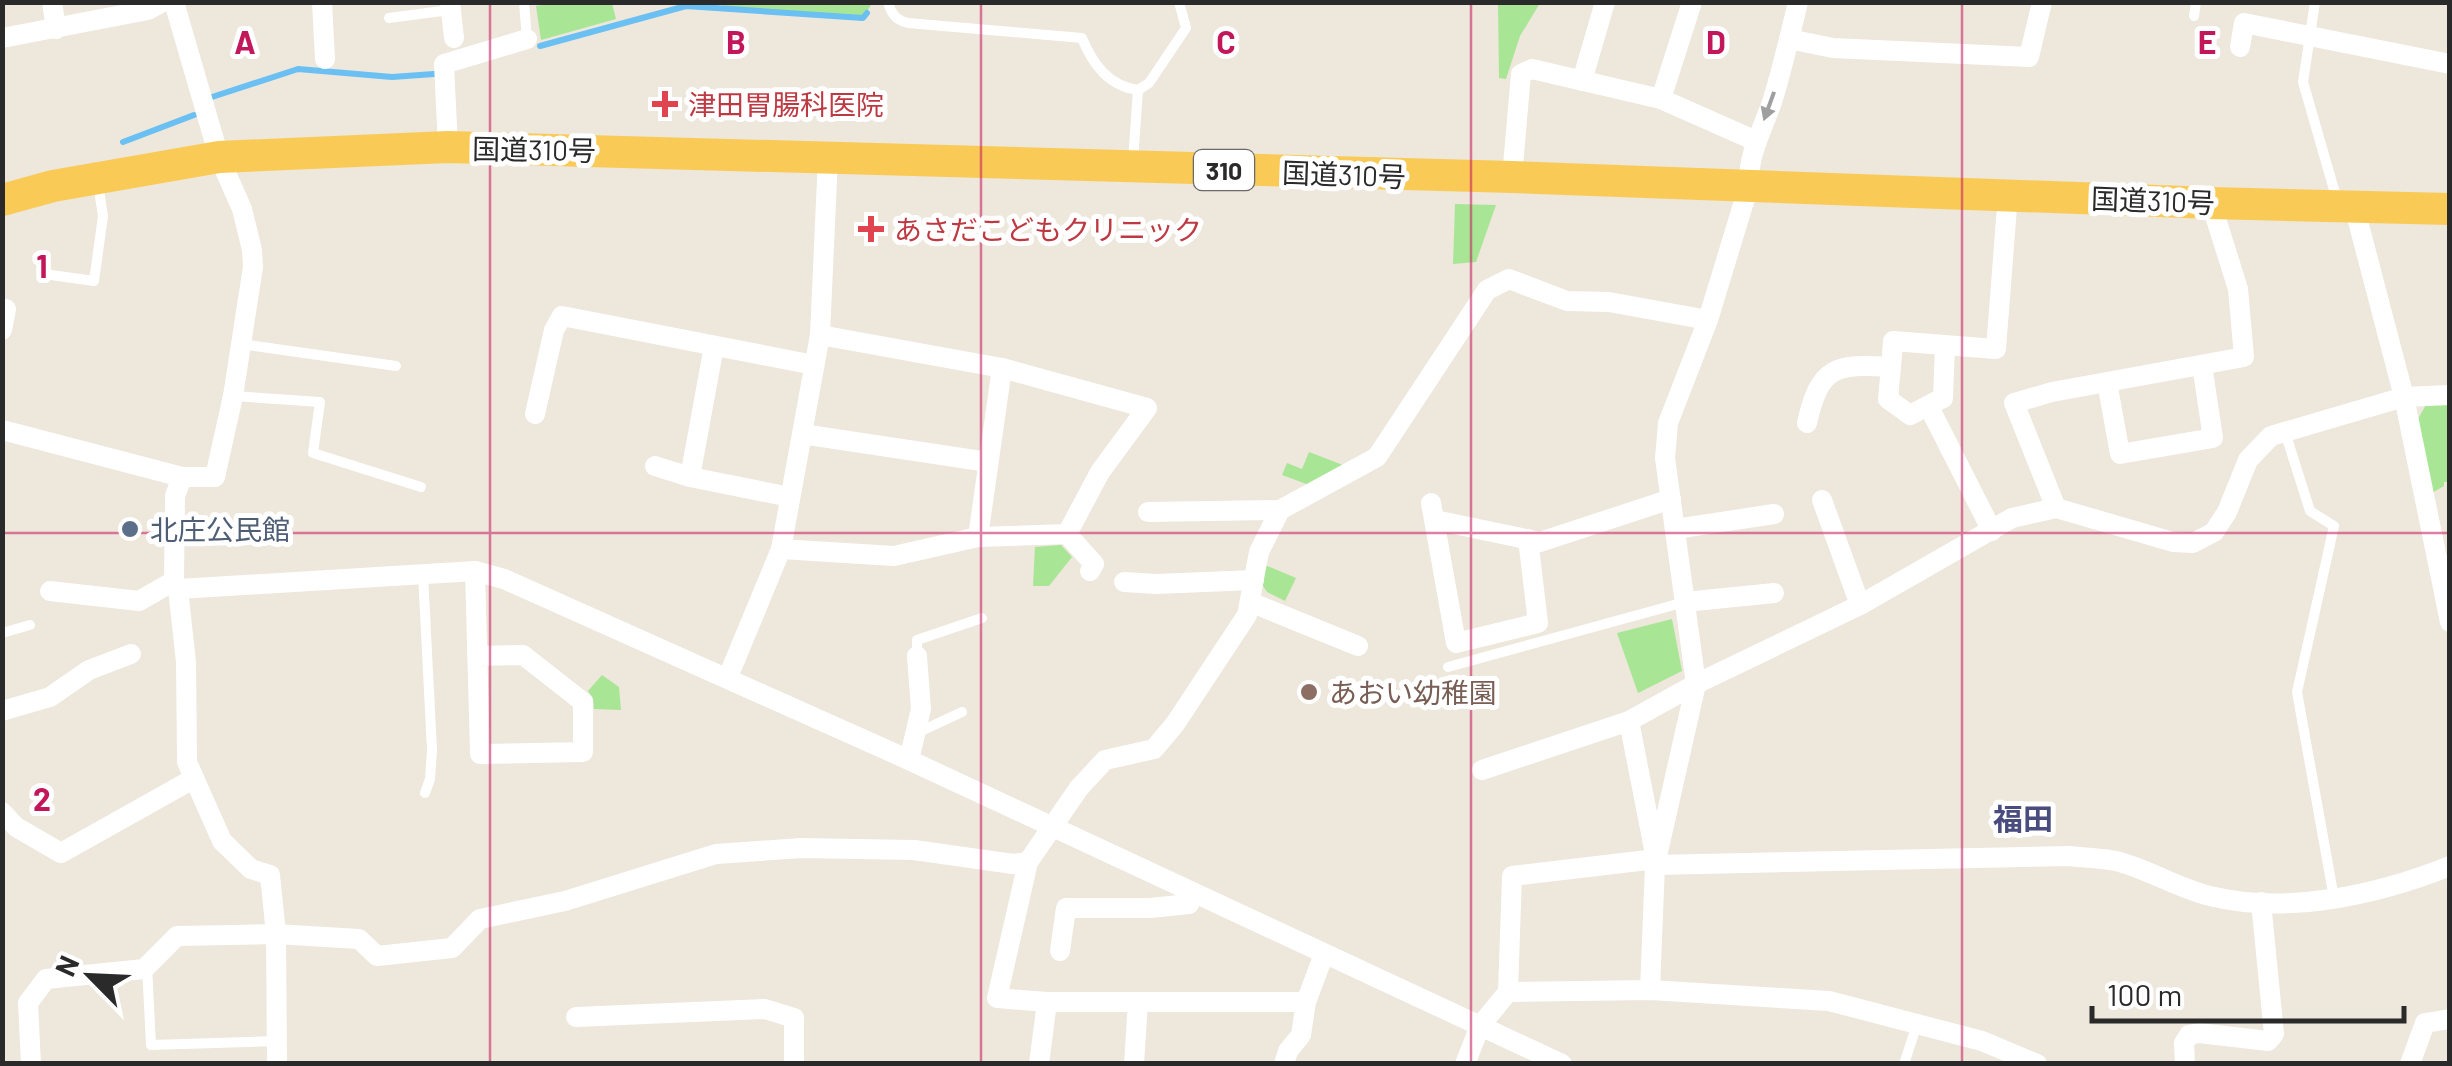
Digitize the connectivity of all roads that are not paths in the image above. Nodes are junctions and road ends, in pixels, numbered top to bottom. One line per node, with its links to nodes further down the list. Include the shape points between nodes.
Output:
1 (52, 2): 17 (street)
2 (163, 2): 17 (street)
3 (174, 2): 31 (street)
4 (322, 2): 24 (street)
5 (524, 2): 21 (lane)
6 (888, 2): 27 (lane, via 891,13 908,23 1082,38 1100,71)
7 (1179, 2): 27 (lane, via 1186,28)
8 (1605, 2): 26 (street)
9 (1692, 2): 28 (street)
10 (1798, 2): 22 (street)
11 (2042, 2): 22 (street, via 2030,57 1850,49)
12 (2196, 2): 15 (lane)
13 (2315, 2): 20 (lane)
14 (450, 6): 16 (lane); 19 (street)
15 (2194, 16)
16 (390, 18)
17 (56, 28): 18 (street)
18 (2, 38)
19 (454, 38)
20 (2310, 38): 23 (street, via 2244,24); 25 (street); 40 (lane, via 2304,82)
21 (527, 39): 30 (street, via 444,64)
22 (1789, 39): 29 (street, one-way to 29)
23 (2240, 47)
24 (326, 59)
25 (2450, 64)
26 (1582, 81): 28 (street); 34 (street, via 1532,69 1521,74)
27 (1138, 90): 33 (lane)
28 (1661, 99): 29 (street)
29 (1756, 140): 36 (street)
30 (448, 147): 31 (highway, 国道310号 / 310); 32 (highway, 国道310号 / 310)
31 (219, 157): 35 (highway, 国道310号 / 310); 45 (street, via 252,250)
32 (828, 157): 33 (highway, 国道310号 / 310); 44 (street)
33 (1132, 167): 34 (highway, 国道310号 / 310)
34 (1512, 177): 36 (highway, 国道310号 / 310)
35 (97, 178): 38 (highway, 国道310号 / 310); 42 (lane, via 103,216 94,281)
36 (1749, 185): 37 (highway, 国道310号 / 310); 43 (street)
37 (2008, 194): 39 (highway, 国道310号 / 310); 46 (street, via 1996,348)
38 (2, 200)
39 (2210, 203): 40 (highway, 国道310号 / 310); 48 (street, via 2238,289 2244,357)
40 (2346, 206): 41 (highway, 国道310号 / 310); 56 (street)
41 (2450, 208)
42 (44, 274)
43 (1708, 320): 69 (street, via 1668,422); 72 (street, via 1568,301 1509,279 1488,290 1378,457)
44 (820, 335): 50 (street); 52 (street)
45 (240, 344): 49 (lane); 55 (street)
46 (1946, 345): 51 (street, via 1894,341); 57 (street, via 1943,398)
47 (714, 346): 50 (street); 58 (street, via 562,316); 66 (street)
48 (2202, 365): 53 (street); 53 (street, via 2214,438 2120,454)
49 (396, 366)
50 (814, 366): 62 (street)
51 (1890, 367): 57 (street, via 1888,399 1910,416); 59 (street, via 1849,364 1824,379)
52 (1002, 368): 63 (street); 77 (street, via 1147,408)
53 (2107, 382): 71 (street, via 2014,403)
54 (2450, 395): 56 (street)
55 (233, 396): 65 (street, via 215,477); 67 (lane, via 320,402 313,453)
56 (2404, 397): 61 (street); 93 (street)
57 (1929, 408): 76 (street)
58 (535, 414)
59 (1807, 422)
60 (2, 430): 65 (street)
61 (2285, 432): 71 (street, via 2271,436 2248,460 2214,532 2193,543); 117 (lane, via 2310,511 2334,526 2297,692)
62 (802, 434): 63 (street); 68 (street)
63 (988, 462): 78 (street)
64 (655, 466): 66 (street)
65 (182, 477): 86 (street)
66 (690, 477): 68 (street)
67 (421, 487)
68 (790, 497): 80 (street)
69 (1670, 499): 75 (street); 79 (street, via 1540,542)
70 (1822, 500): 91 (street)
71 (2056, 508): 76 (street, via 2012,518)
72 (1280, 510): 73 (street); 84 (street, via 1259,552)
73 (1148, 512)
74 (1774, 514): 75 (street)
75 (1675, 528): 90 (street)
76 (1992, 531): 91 (street)
77 (1066, 534): 78 (street); 82 (street, via 1094,564)
78 (978, 537): 80 (street, via 894,556)
79 (1528, 540): 79 (street, via 1538,624 1456,642 1433,512)
80 (781, 549): 101 (street)
81 (474, 571): 83 (street); 98 (street); 101 (street, via 504,578)
82 (1090, 571)
83 (423, 574): 86 (street); 110 (lane, via 432,750)
84 (1254, 580): 85 (street); 89 (street)
85 (1124, 582)
86 (176, 585): 87 (street, via 139,601); 109 (street)
87 (50, 592)
88 (1774, 593): 90 (street)
89 (1250, 602): 96 (street); 112 (street, via 1154,749 1105,760)
90 (1685, 602): 100 (lane); 102 (street)
91 (1860, 605): 102 (street)
92 (982, 618): 99 (lane, via 917,640)
93 (2450, 622)
94 (30, 625): 95 (lane)
95 (2, 633)
96 (1358, 646)
97 (131, 654): 103 (street, via 89,670 50,697)
98 (477, 656): 98 (street, via 480,754 584,752 583,702 523,655)
99 (917, 656): 106 (street)
100 (1448, 667)
101 (728, 677): 107 (street)
102 (1696, 684): 105 (street); 114 (street)
103 (2, 711)
104 (962, 712): 106 (lane)
105 (1629, 721): 108 (street); 114 (street)
106 (916, 733): 107 (street)
107 (909, 760): 112 (street)
108 (1482, 770)
109 (193, 779): 111 (street, via 61,853); 119 (street, via 222,840 251,869 270,875)
110 (425, 793)
111 (2, 812)
112 (1052, 828): 113 (street); 116 (street)
113 (1028, 862): 119 (street, via 914,850 716,854 565,901 480,919 452,948 376,956 358,939); 125 (street, via 997,998)
114 (1655, 862): 118 (street, via 2070,856 2116,861 2211,896); 123 (street); 124 (street, via 1512,876)
115 (2450, 866): 117 (street, via 2402,885)
116 (1194, 894): 120 (street, via 1189,904 1066,908); 121 (street)
117 (2334, 898): 118 (street)
118 (2261, 902): 144 (street, via 2274,1034 2268,1042 2189,1035)
119 (276, 934): 122 (street, via 176,936); 132 (street)
120 (1060, 951)
121 (1324, 954): 127 (street); 131 (street)
122 (147, 965): 132 (lane, via 152,1045); 134 (street, via 46,979 28,1003)
123 (1650, 990): 124 (street); 130 (street, via 1829,1001)
124 (1508, 992): 131 (street)
125 (1047, 1002): 126 (street); 137 (street)
126 (1138, 1002): 127 (street); 138 (street)
127 (1306, 1002): 139 (street, via 1302,1035)
128 (576, 1017): 136 (street, via 766,1009 794,1018)
129 (2450, 1019): 145 (street, via 2426,1023)
130 (1917, 1024): 133 (street); 142 (lane)
131 (1480, 1026): 140 (street); 141 (street)
132 (276, 1041): 135 (street)
133 (2015, 1059): 143 (street)
134 (31, 1064)
135 (277, 1064)
136 (794, 1064)
137 (1039, 1064)
138 (1134, 1064)
139 (1284, 1064)
140 (1465, 1064)
141 (1562, 1064)
142 (1904, 1064)
143 (2036, 1064)
144 (2184, 1064)
145 (2410, 1064)

